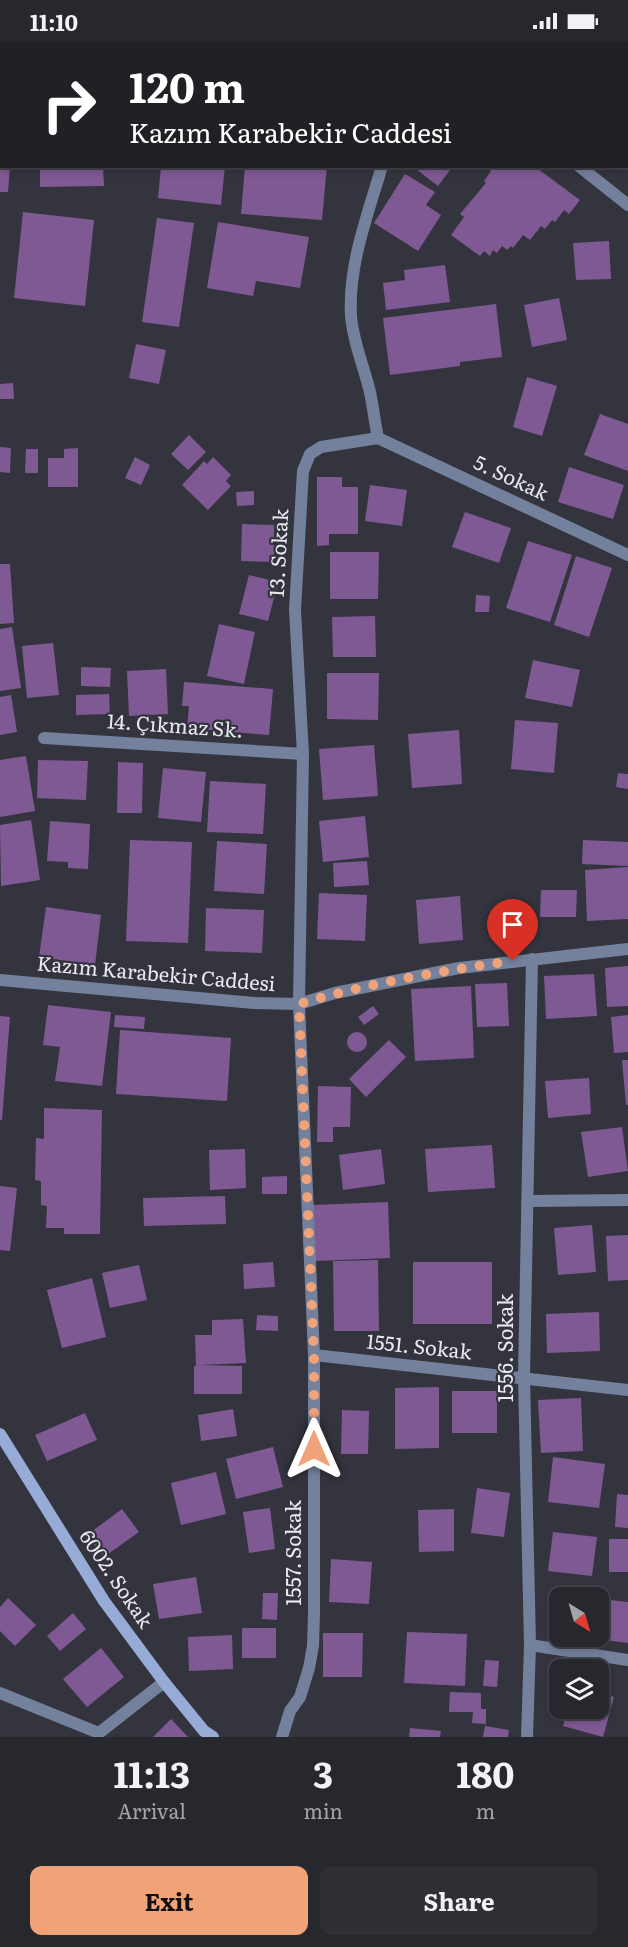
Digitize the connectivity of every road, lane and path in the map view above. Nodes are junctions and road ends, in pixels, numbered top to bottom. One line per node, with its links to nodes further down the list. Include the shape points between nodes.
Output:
1 (381, 168): 4 (street, via 357,255 351,296 355,341)
2 (582, 168): 3 (street)
3 (628, 205)
4 (378, 438): 5 (street, 5. Sokak); 7 (street, 13. Sokak, via 321,447 309,454 303,471 295,610)
5 (628, 555)
6 (44, 738): 7 (street, 14. Çıkmaz Sk.)
7 (303, 754): 11 (street, 13. Sokak)
8 (628, 949): 9 (street, Kazım Karabekir Caddesi)
9 (532, 958): 11 (street, Kazım Karabekir Caddesi, via 384,982); 13 (street, 1556. Sokak)
10 (0, 980): 11 (street, Kazım Karabekir Caddesi)
11 (299, 1004): 14 (street, 1557. Sokak)
12 (628, 1200): 13 (street)
13 (527, 1201): 15 (street, 1556. Sokak)
14 (314, 1355): 15 (street, 1551. Sokak); 23 (street, 1557. Sokak, via 313,1646 300,1697)
15 (524, 1377): 16 (street, 1551. Sokak); 18 (street, 1556. Sokak)
16 (628, 1390)
17 (0, 1435): 20 (street, 6002. Sokak, via 104,1600)
18 (530, 1645): 19 (street); 24 (street, 1556. Sokak)
19 (628, 1660)
20 (164, 1682): 21 (street, via 99,1733); 22 (street, 6002. Sokak)
21 (0, 1693)
22 (213, 1737)
23 (282, 1737)
24 (527, 1737)

